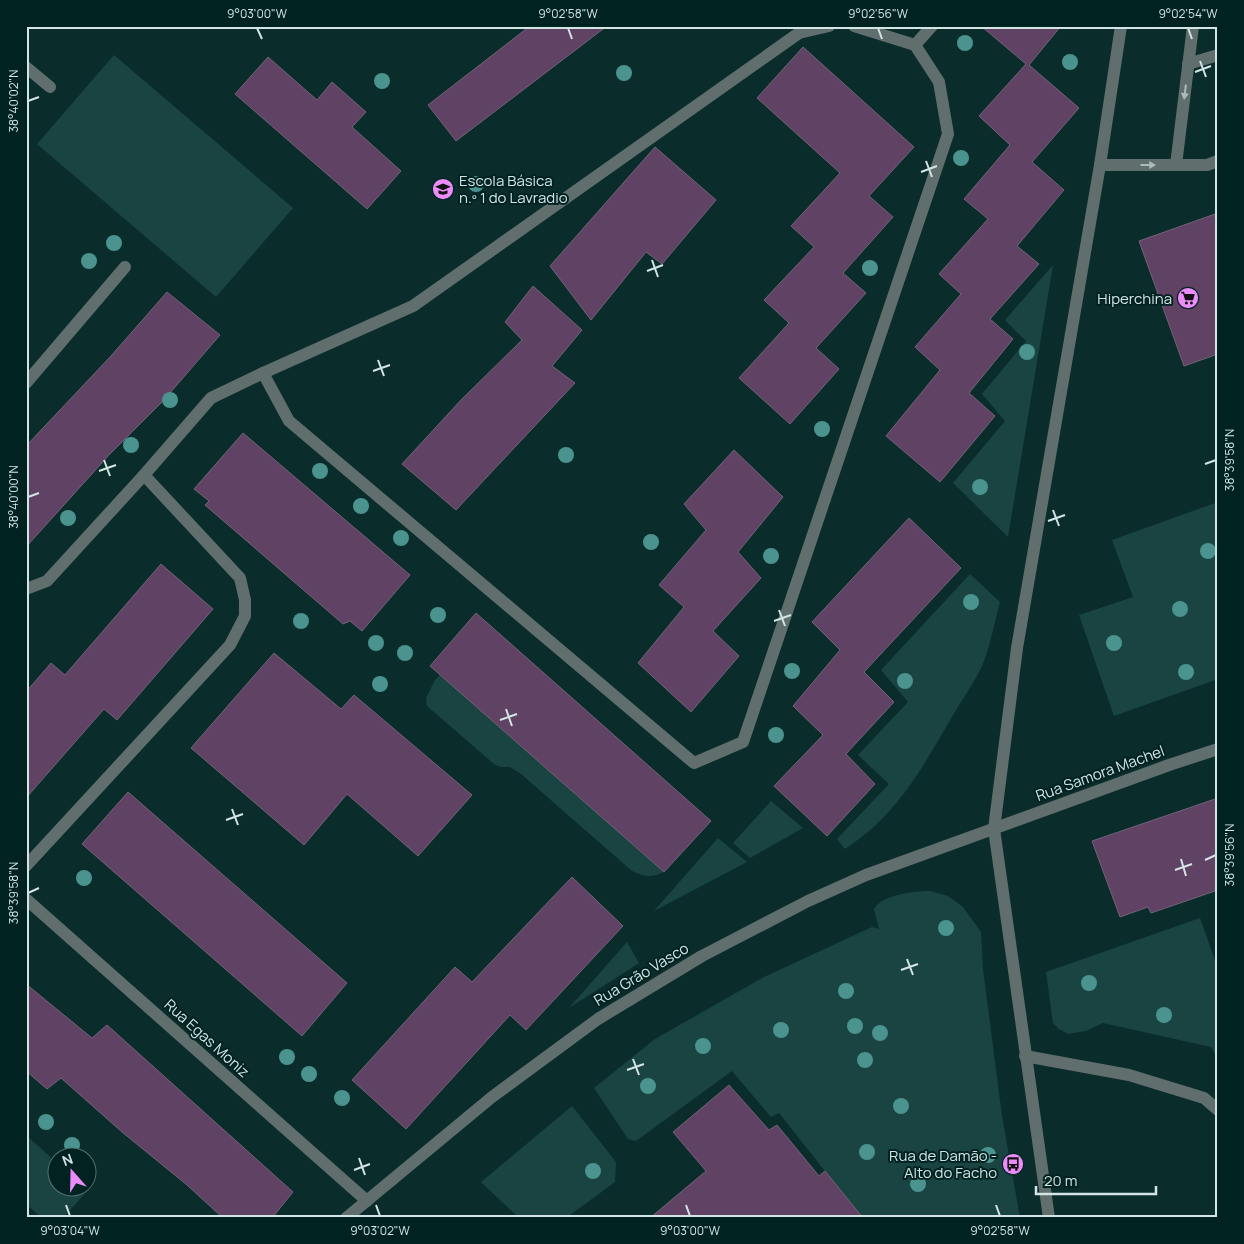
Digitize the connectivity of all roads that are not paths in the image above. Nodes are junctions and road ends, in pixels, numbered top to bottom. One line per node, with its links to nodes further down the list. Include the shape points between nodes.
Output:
1 (829, 26): 15 (street, via 799,33 413,306)
2 (854, 26): 6 (street)
3 (932, 26): 6 (street)
4 (1121, 26): 12 (street)
5 (1192, 26): 8 (street)
6 (915, 45): 15 (street, via 940,82 948,134 743,742 694,763 289,421)
7 (1218, 55): 8 (street)
8 (1188, 64): 13 (street, one-way to 13)
9 (26, 67): 10 (street)
10 (50, 87)
11 (1218, 161): 13 (street, via 1207,165)
12 (1100, 165): 13 (street, one-way to 13); 20 (street, via 1017,648)
13 (1176, 165)
14 (125, 267): 16 (street)
15 (263, 373): 17 (street, via 211,398)
16 (26, 382)
17 (144, 475): 18 (street, via 47,581); 21 (street, via 240,578 245,616 230,645)
18 (26, 589)
19 (1218, 749): 20 (street, Rua Samora Machel)
20 (994, 829): 23 (street); 25 (street, Rua Grão Vasco, via 866,875 702,956 598,1019 492,1097)
21 (26, 866)
22 (26, 899): 25 (street, Rua Egas Moniz)
23 (1025, 1056): 24 (street, via 1129,1075 1204,1098); 27 (street)
24 (1218, 1110)
25 (367, 1201): 26 (street, Rua Grão Vasco)
26 (346, 1218)
27 (1049, 1218)

